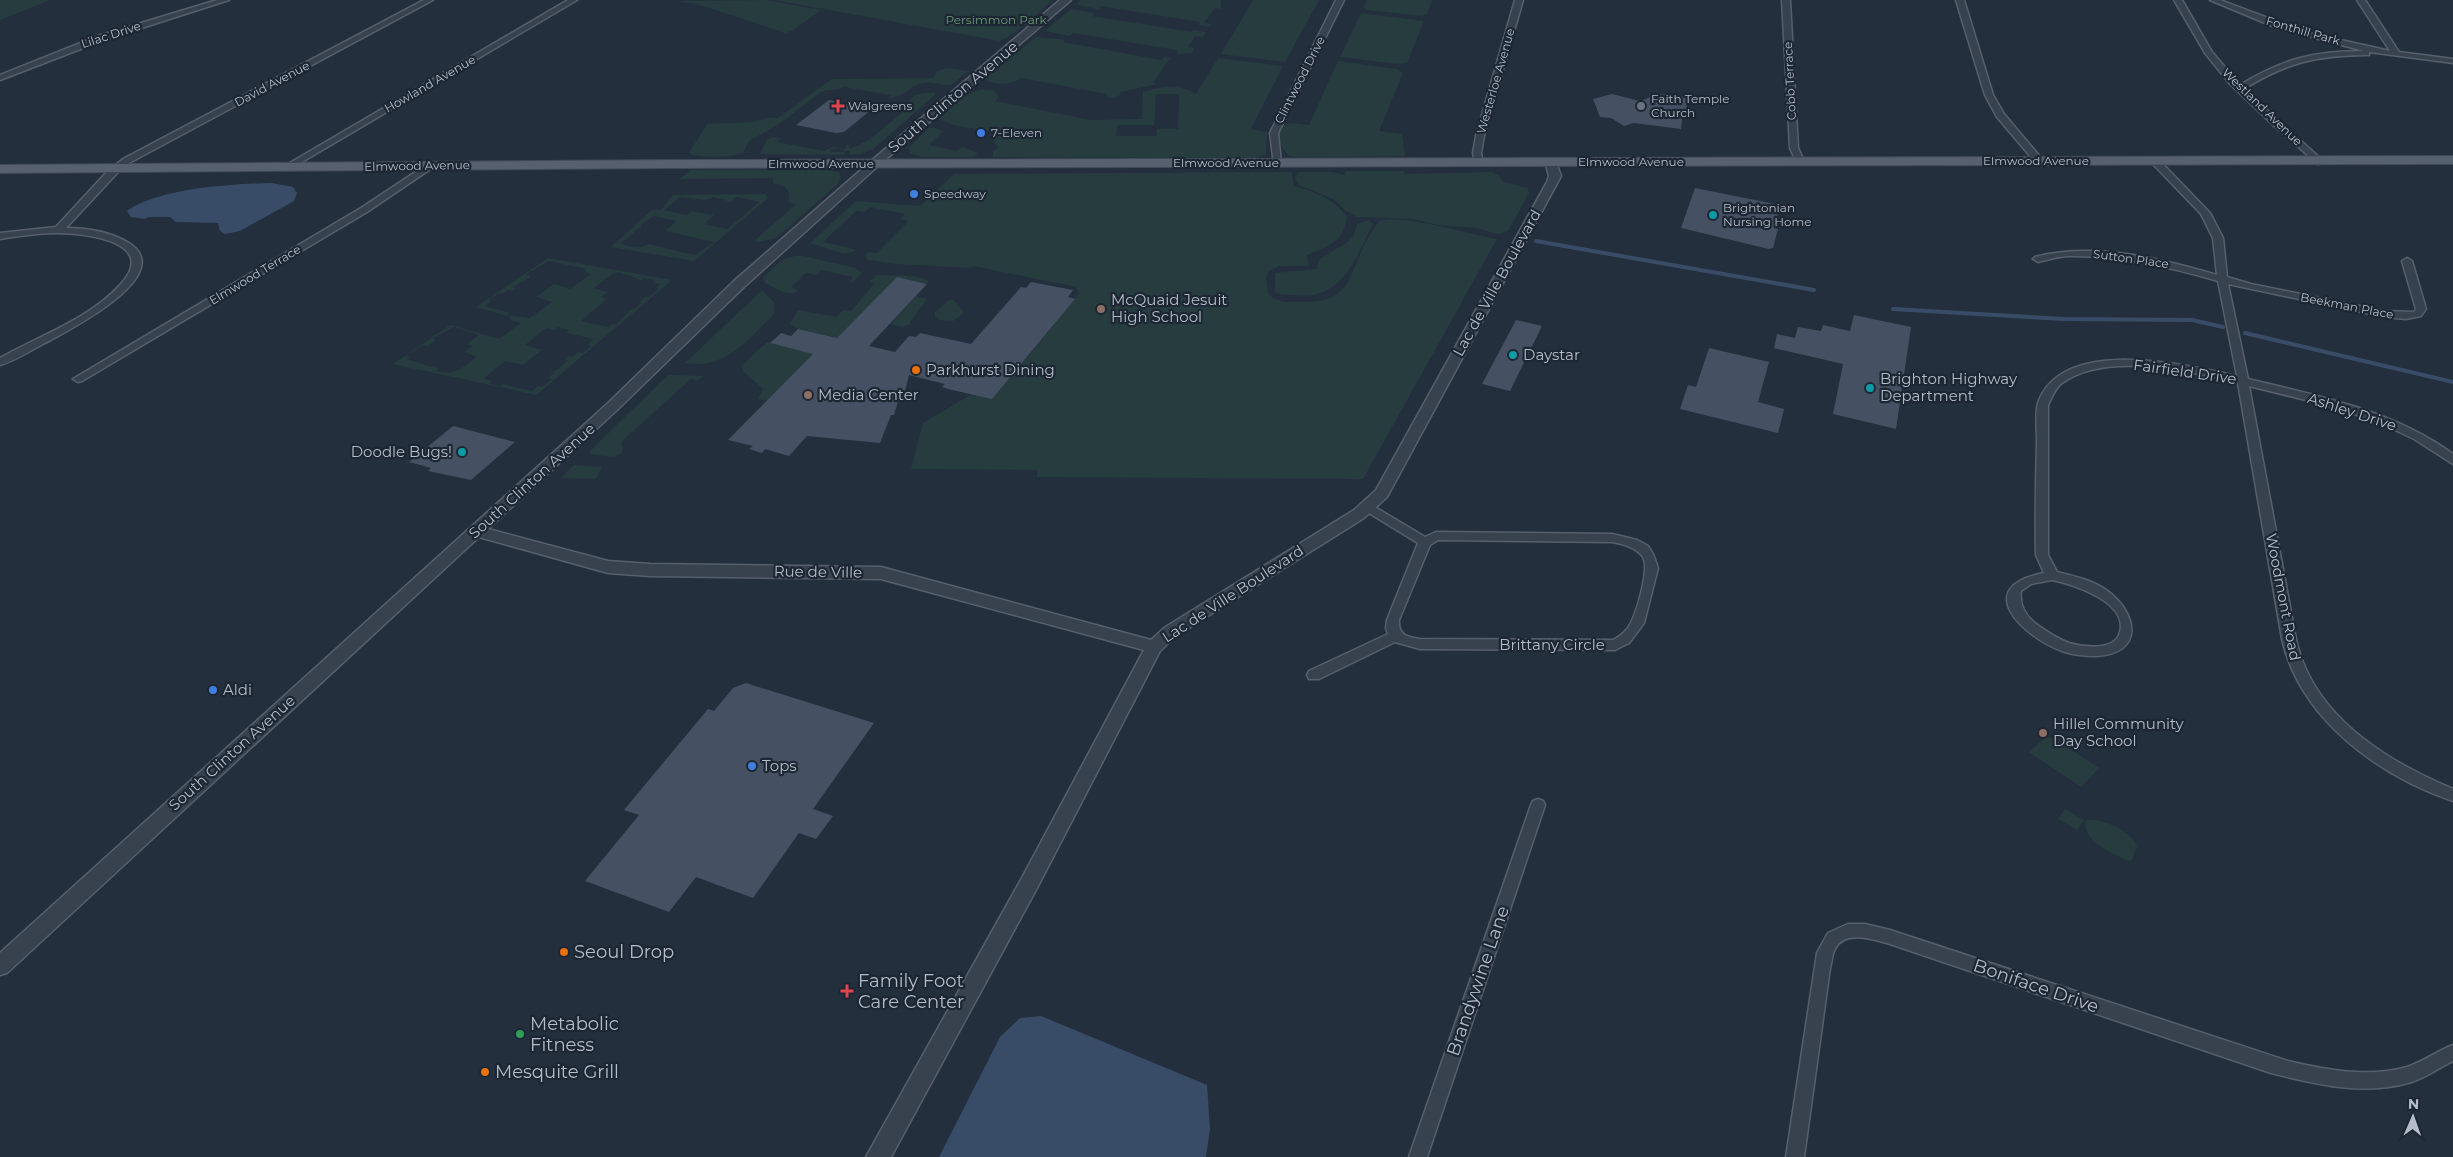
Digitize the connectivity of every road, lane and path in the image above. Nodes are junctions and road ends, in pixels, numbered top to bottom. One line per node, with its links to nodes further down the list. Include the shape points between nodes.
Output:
1 (225, 0): 15 (street, Lilac Drive, via 101,38)
2 (429, 0): 29 (street, David Avenue)
3 (573, 0): 27 (street, Howland Avenue)
4 (1066, 0): 25 (street, South Clinton Avenue)
5 (1340, 0): 24 (street, Clintwood Drive, via 1274,133)
6 (1519, 0): 22 (street, Westerloe Avenue, via 1480,136)
7 (1786, 0): 18 (street, Cobb Terrace, via 1794,148)
8 (1960, 0): 19 (street, via 1989,95 2000,115)
9 (2178, 0): 16 (street, Westland Avenue, via 2209,53)
10 (2214, 0): 12 (street, Fonthill Park, via 2297,31)
11 (2361, 0): 12 (street)
12 (2396, 54): 13 (street, Fonthill Park); 14 (street, Fonthill Park); 16 (street, Fonthill Park, via 2336,54 2298,59 2272,68)
13 (2453, 57)
14 (2453, 61)
15 (0, 78)
16 (2239, 88): 21 (street, Westland Avenue)
17 (2453, 160): 21 (main road, Elmwood Avenue)
18 (1800, 161): 19 (main road, Elmwood Avenue); 23 (main road, Elmwood Avenue)
19 (2039, 161): 20 (main road, Elmwood Avenue)
20 (2155, 161): 21 (main road, Elmwood Avenue); 34 (street, Fairfield Drive, via 2211,222 2218,238)
21 (2318, 161)
22 (1479, 162): 23 (main road, Elmwood Avenue); 24 (main road, Elmwood Avenue)
23 (1551, 162): 39 (street, Lac de Ville Boulevard, via 1555,176 1553,182 1392,477)
24 (1277, 163): 25 (main road, Elmwood Avenue)
25 (874, 164): 26 (main road, Elmwood Avenue); 40 (street, South Clinton Avenue, via 728,295)
26 (429, 166): 27 (main road, Elmwood Avenue); 36 (street, Elmwood Terrace, via 364,210)
27 (288, 167): 29 (main road, Elmwood Avenue)
28 (0, 169): 29 (main road, Elmwood Avenue)
29 (116, 169): 30 (street, David Avenue, via 93,191 78,213)
30 (58, 230): 31 (street); 35 (street, via 123,242 133,249 137,257 134,275 106,303)
31 (0, 236)
32 (2038, 259): 34 (street, Sutton Place, via 2067,252 2134,258)
33 (2408, 261): 34 (street, Beekman Place, via 2421,309 2417,314 2406,316 2268,291)
34 (2222, 279): 37 (street, Fairfield Drive)
35 (0, 362)
36 (78, 379)
37 (2243, 382): 38 (street, Ashley Drive, via 2374,417 2415,436); 42 (street, Fairfield Drive, via 2167,366 2132,364 2096,366 2060,380 2046,396 2043,405 2042,555); 46 (street, Woodmont Road, via 2296,667 2315,697 2341,727 2419,782)
38 (2453, 460)
39 (1368, 507): 41 (street); 44 (street, Lac de Ville Boulevard, via 1170,632)
40 (477, 531): 44 (street, Rue de Ville, via 608,567 881,573); 48 (street, South Clinton Avenue)
41 (1425, 542): 43 (street, via 1393,620); 43 (street, Brittany Circle, via 1436,536 1450,535 1612,538 1643,548 1651,559 1652,568 1634,630 1625,642 1615,645 1420,644)
42 (2052, 576): 42 (street, via 2036,577 2023,582 2015,590 2013,600 2017,613 2027,625 2060,645 2080,651 2096,652 2121,644 2127,635 2128,625 2114,602 2085,584)
43 (1396, 636): 45 (street)
44 (1154, 647): 50 (street, Lac de Ville Boulevard, via 1030,882)
45 (1314, 675)
46 (2453, 796)
47 (1538, 805): 51 (street, Brandywine Lane)
48 (0, 966)
49 (2453, 1053): 52 (street, Boniface Drive, via 2428,1067 2399,1076 2373,1080 2311,1075 2270,1065 1890,937 1863,930 1844,932 1828,944 1822,968)
50 (878, 1157)
51 (1418, 1157)
52 (1795, 1157)

